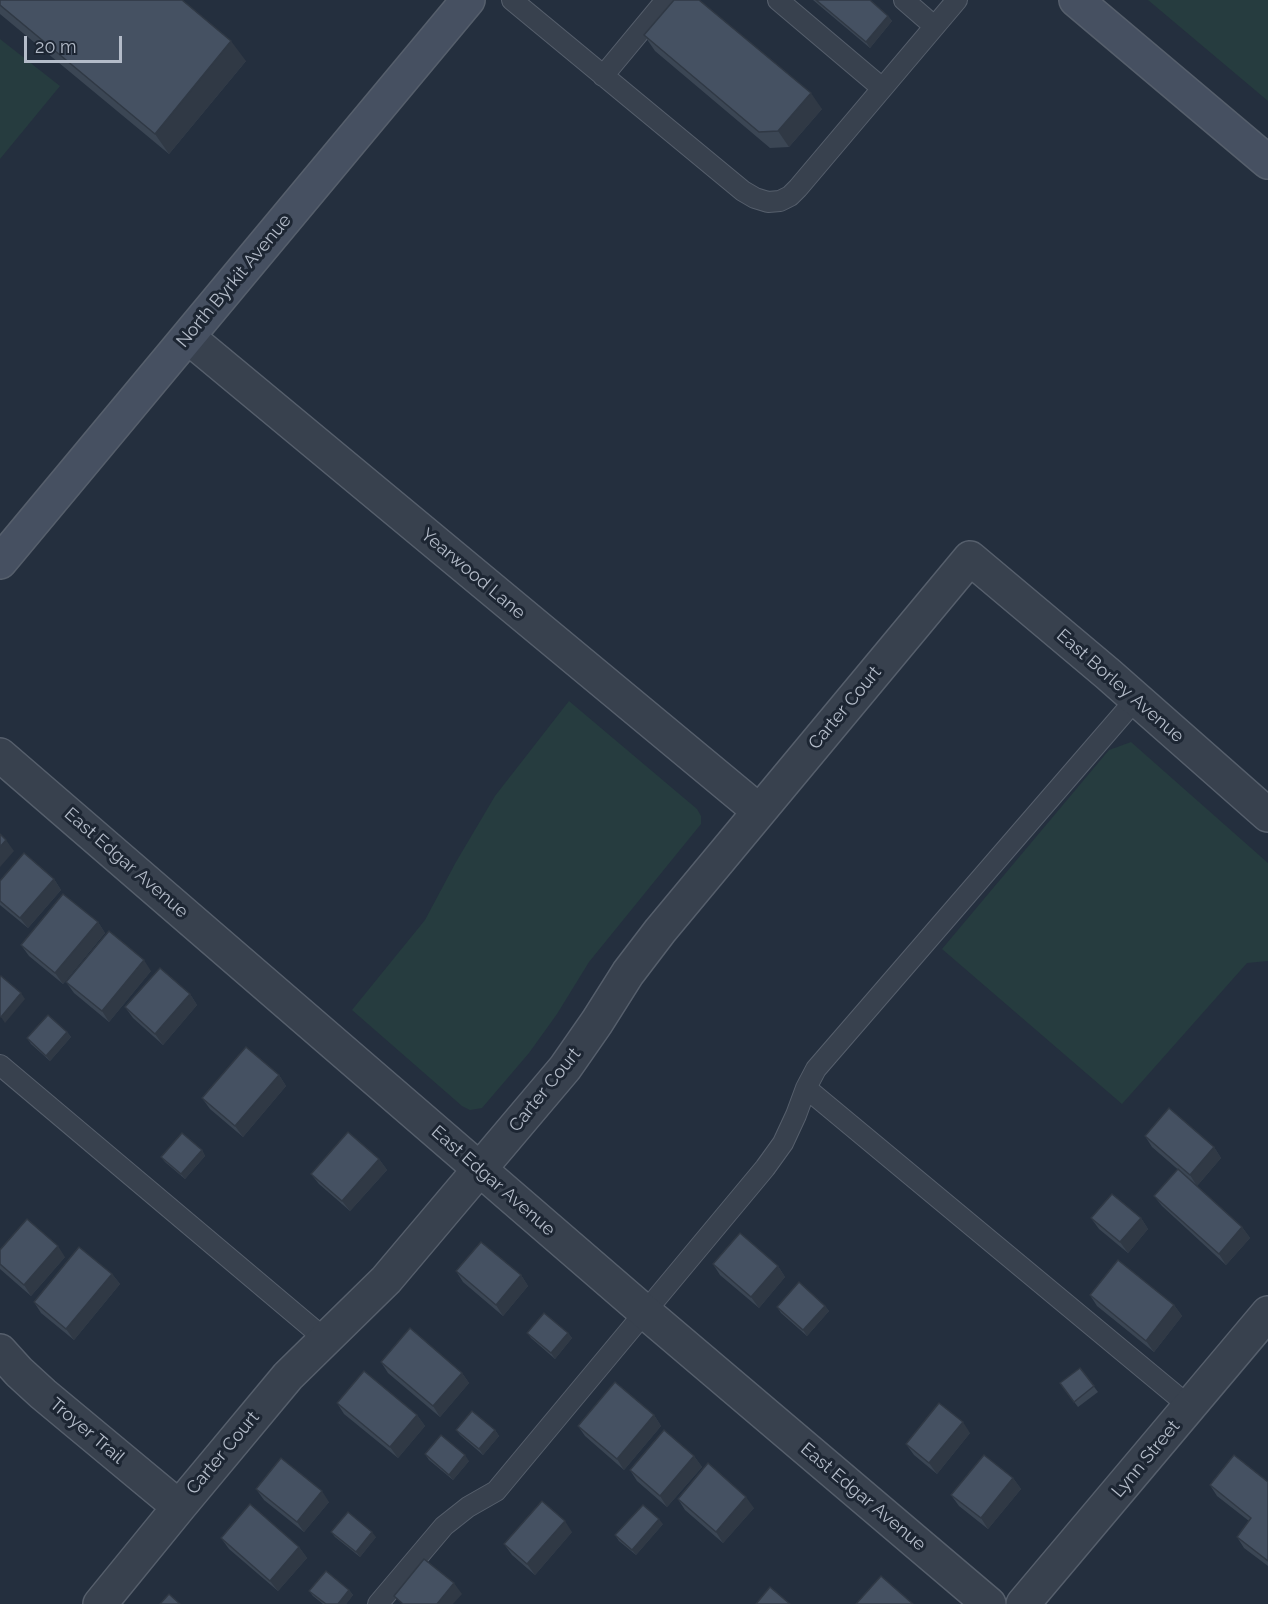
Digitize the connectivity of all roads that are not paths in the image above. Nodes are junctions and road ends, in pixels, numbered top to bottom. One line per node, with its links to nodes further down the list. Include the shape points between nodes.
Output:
1 (468, 0): 12 (street, North Byrkit Avenue)
2 (512, 0): 9 (lane)
3 (666, 0): 9 (lane)
4 (778, 0): 10 (lane)
5 (904, 0): 8 (lane)
6 (957, 0): 8 (lane)
7 (1076, 0): 11 (street)
8 (934, 26): 10 (lane)
9 (603, 76): 10 (lane, via 742,191 768,202 780,201 798,188)
10 (882, 87)
11 (1268, 162)
12 (188, 337): 14 (street, North Byrkit Avenue); 17 (street, Yearwood Lane)
13 (970, 558): 15 (street, East Borley Avenue); 17 (street, Carter Court)
14 (0, 562)
15 (1136, 699): 18 (street, East Borley Avenue); 20 (lane, via 816,1069)
16 (0, 755): 21 (street, East Edgar Avenue)
17 (759, 811): 21 (street, Carter Court, via 628,973 565,1068)
18 (1268, 815)
19 (0, 1065): 24 (lane)
20 (806, 1088): 22 (lane, via 783,1143); 26 (lane)
21 (479, 1169): 22 (street, East Edgar Avenue); 24 (street, Carter Court, via 386,1280)
22 (645, 1312): 29 (lane, via 496,1491 444,1526); 30 (street, East Edgar Avenue)
23 (1268, 1313): 26 (street, Lynn Street)
24 (326, 1339): 27 (street, Carter Court, via 288,1376)
25 (0, 1352): 27 (street, Troyer Trail, via 43,1394)
26 (1190, 1407): 31 (street, Lynn Street)
27 (179, 1507): 28 (street, Carter Court)
28 (100, 1604)
29 (378, 1604)
30 (989, 1604)
31 (1023, 1604)

